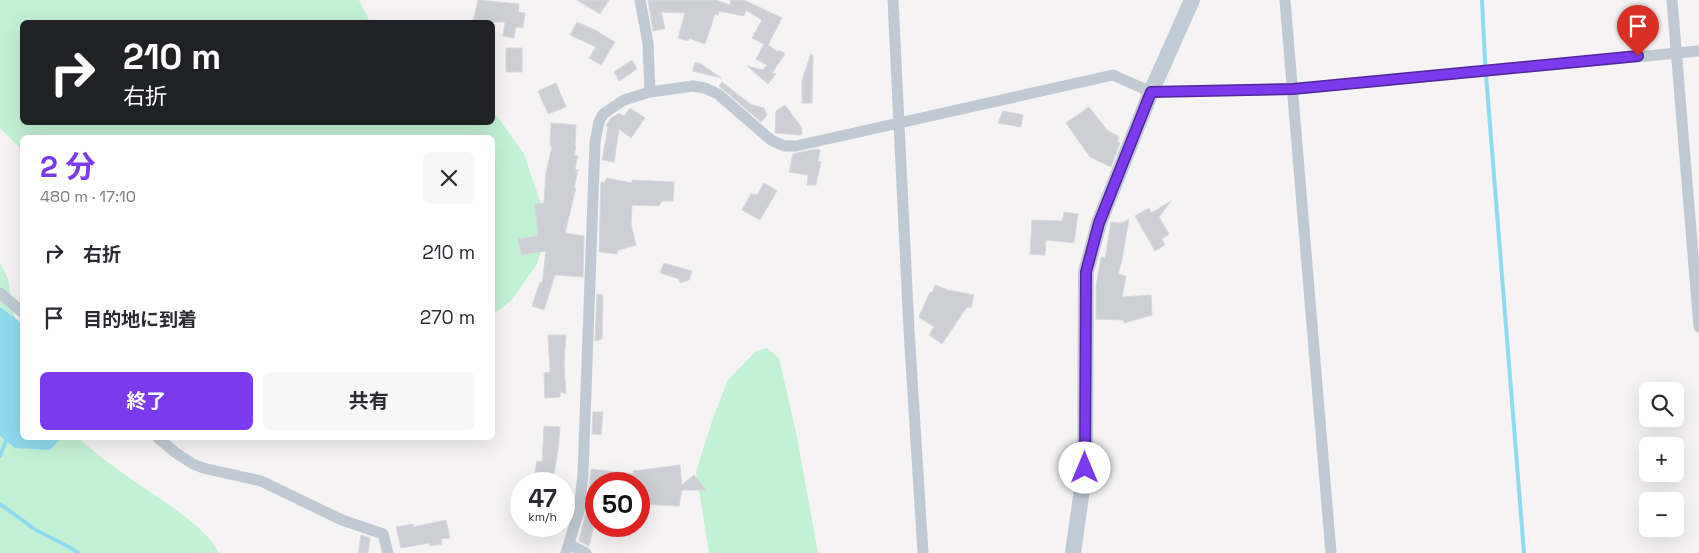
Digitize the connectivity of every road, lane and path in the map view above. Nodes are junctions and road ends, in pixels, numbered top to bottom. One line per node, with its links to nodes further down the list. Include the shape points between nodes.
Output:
1 (640, 0): 9 (street, via 648,43)
2 (893, 0): 11 (street)
3 (1192, 0): 10 (main road)
4 (1285, 0): 8 (street)
5 (1672, 0): 7 (street)
6 (1699, 51): 7 (street)
7 (1676, 53): 8 (street); 14 (street)
8 (1293, 89): 10 (street); 21 (street)
9 (650, 92): 11 (street, via 693,86 712,91 771,140 784,146); 16 (street, via 624,100 604,114 595,142 583,474 579,511)
10 (1151, 92): 11 (street, via 1112,75); 20 (main road, via 1099,223 1086,272 1085,468)
11 (898, 122): 19 (street)
12 (0, 293): 13 (street)
13 (20, 310)
14 (1699, 326)
15 (160, 440): 17 (street, via 193,464 261,481 342,520 383,534)
16 (568, 549): 18 (street)
17 (388, 553)
18 (586, 553)
19 (923, 553)
20 (1073, 553)
21 (1331, 553)

